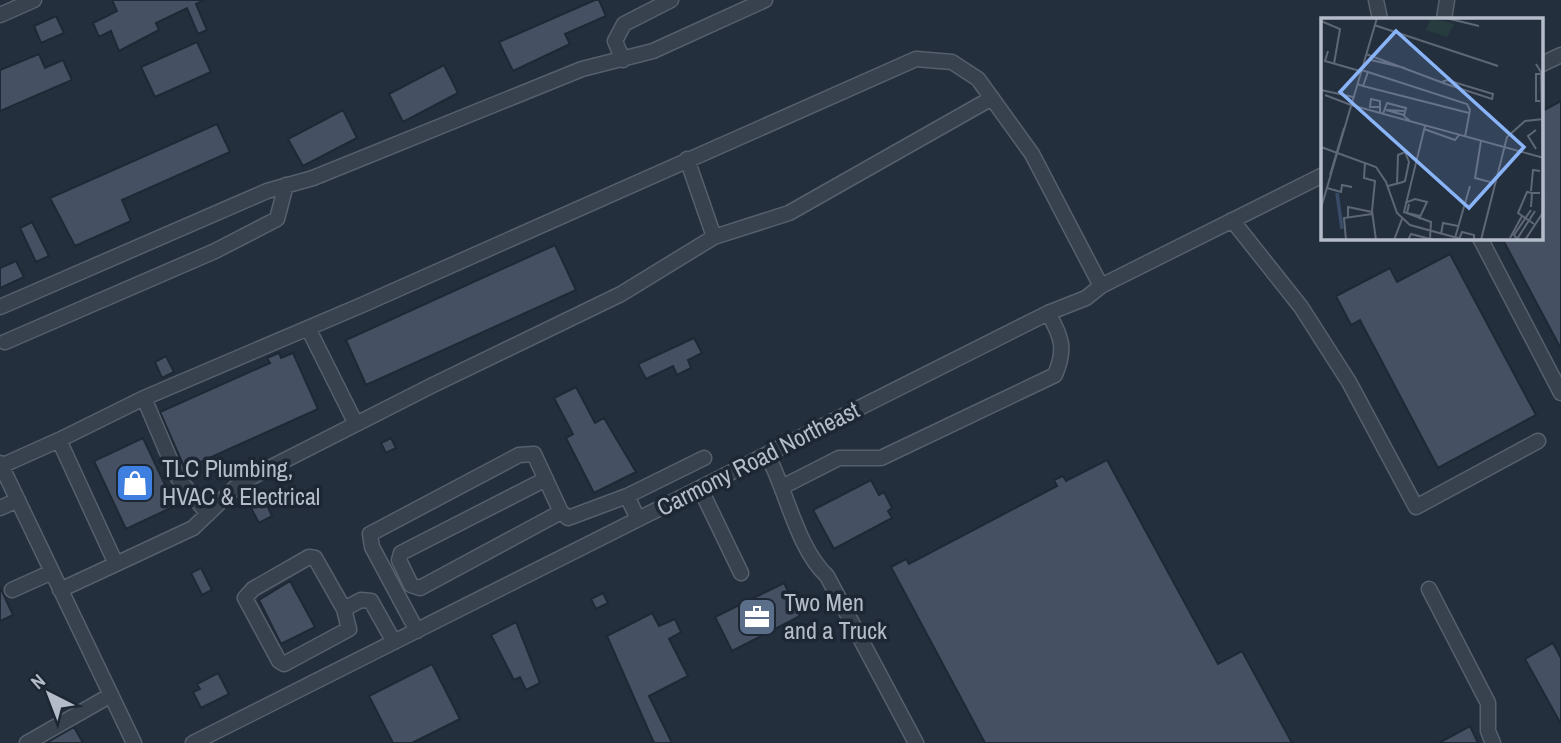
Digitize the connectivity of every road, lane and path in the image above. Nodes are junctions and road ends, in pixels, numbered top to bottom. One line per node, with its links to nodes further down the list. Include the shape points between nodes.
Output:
1 (34, 0): 6 (street)
2 (671, 0): 10 (street, via 624,24 615,41)
3 (765, 0): 10 (street, via 653,51)
4 (1376, 0): 7 (street)
5 (1447, 0): 8 (street)
6 (0, 15)
7 (1380, 18)
8 (1444, 18)
9 (1561, 55): 11 (street)
10 (622, 60): 15 (street, via 582,69)
11 (1544, 63)
12 (992, 97): 13 (street, via 978,79 952,62 916,58); 17 (street, via 789,213); 19 (street, via 1032,154)
13 (687, 159): 17 (street); 22 (street)
14 (1321, 176): 16 (street, Carmony Road Northeast)
15 (286, 186): 20 (street); 23 (street, via 277,219 215,251)
16 (1232, 220): 19 (street, Carmony Road Northeast); 28 (street, via 1301,307 1349,382 1416,507)
17 (714, 237): 26 (street, via 621,294)
18 (1481, 240): 24 (street)
19 (1101, 286): 21 (street, Carmony Road Northeast, via 1086,298)
20 (0, 307)
21 (1048, 313): 29 (street, Carmony Road Northeast); 33 (street, via 1062,338 1063,356 1055,375 881,458 839,458)
22 (308, 328): 25 (street); 26 (street)
23 (5, 342)
24 (1561, 393)
25 (144, 398): 27 (street); 39 (street, via 178,478)
26 (356, 424): 39 (street, via 231,489)
27 (59, 440): 31 (street); 41 (street)
28 (1538, 441)
29 (767, 454): 33 (street); 34 (street, Carmony Road Northeast)
30 (704, 458): 35 (street)
31 (2, 473): 36 (street)
32 (546, 479): 38 (street); 38 (street, via 401,553 399,560 411,585 420,588); 48 (street, via 534,454 528,452 370,534 372,547)
33 (784, 486): 54 (street, via 814,563 827,576)
34 (700, 488): 40 (street, Carmony Road Northeast); 43 (street)
35 (627, 496): 38 (street, via 568,518); 40 (street)
36 (18, 500): 37 (street); 42 (street)
37 (0, 508)
38 (561, 512)
39 (208, 514): 41 (street, via 193,528)
40 (638, 519): 48 (street, Carmony Road Northeast)
41 (116, 564): 46 (street)
42 (52, 572): 45 (street); 46 (street)
43 (741, 573)
44 (1429, 589): 55 (street, via 1488,703)
45 (12, 590)
46 (60, 590): 50 (street)
47 (344, 609): 47 (street, via 315,558 309,557 247,593 246,598 284,664 349,629); 49 (street, via 361,600 371,601)
48 (417, 631): 49 (street, Carmony Road Northeast)
49 (394, 642): 53 (street, Carmony Road Northeast)
50 (111, 695): 51 (street); 52 (street)
51 (27, 743)
52 (134, 743)
53 (193, 743)
54 (916, 743)
55 (1493, 743)

